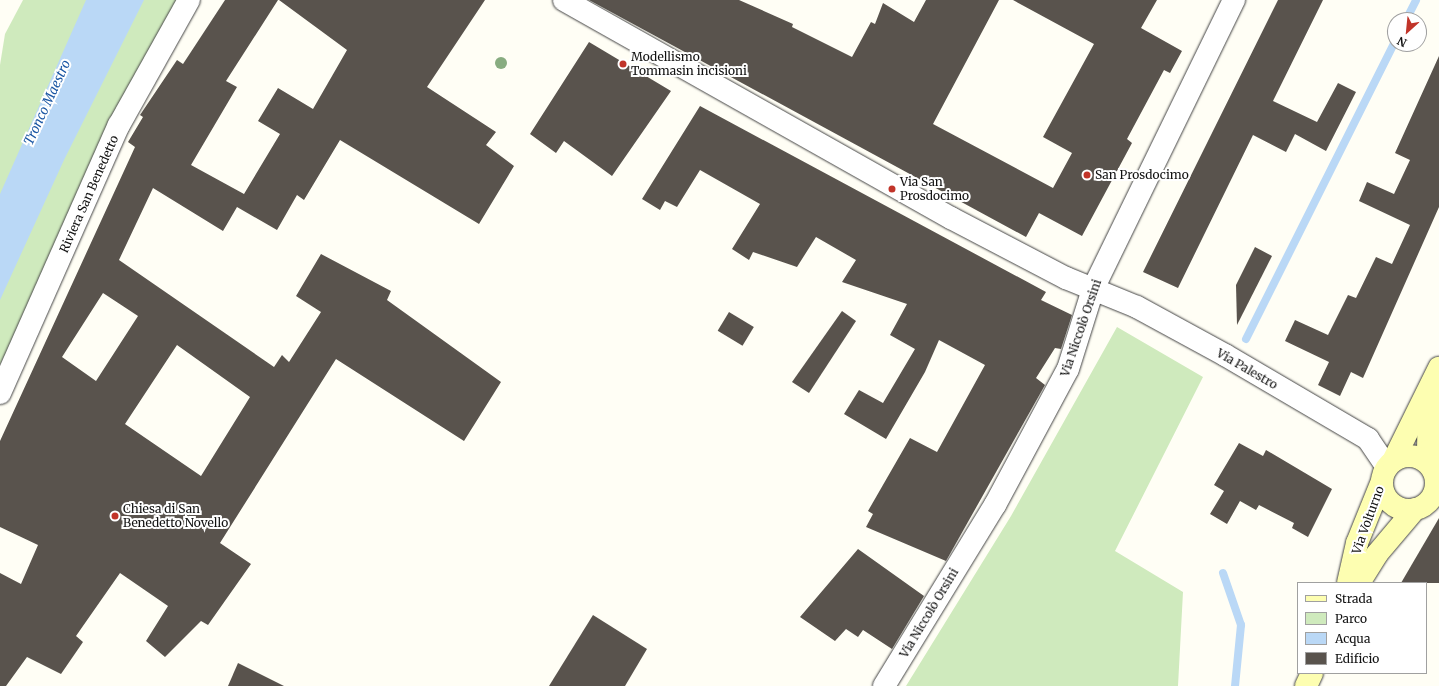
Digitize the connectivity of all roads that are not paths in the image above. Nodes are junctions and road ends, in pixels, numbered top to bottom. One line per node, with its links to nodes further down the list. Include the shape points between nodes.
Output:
1 (189, 0): 6 (street, Riviera San Benedetto, via 119,125)
2 (564, 0): 4 (street, via 951,218)
3 (1234, 0): 4 (street, Via Niccolò Orsini)
4 (1093, 289): 9 (street, Via Palestro, via 1184,333 1368,439); 15 (street, Via Niccolò Orsini, via 1068,369 1038,429)
5 (1439, 368): 7 (main road, Via Volturno)
6 (0, 393)
7 (1428, 394): 8 (main road, via 1428,451); 9 (main road, Via Volturno)
8 (1432, 466): 9 (main road, via 1418,456); 10 (main road, via 1437,481)
9 (1387, 470): 11 (main road, Via Palestro, via 1388,500 1396,506); 12 (main road, Via Volturno, via 1357,543)
10 (1437, 494): 11 (main road, via 1427,504)
11 (1415, 509): 13 (main road, Via Volturno, via 1377,554)
12 (1348, 582)
13 (1360, 582)
14 (1312, 674): 16 (main road)
15 (884, 686)
16 (1306, 686)

